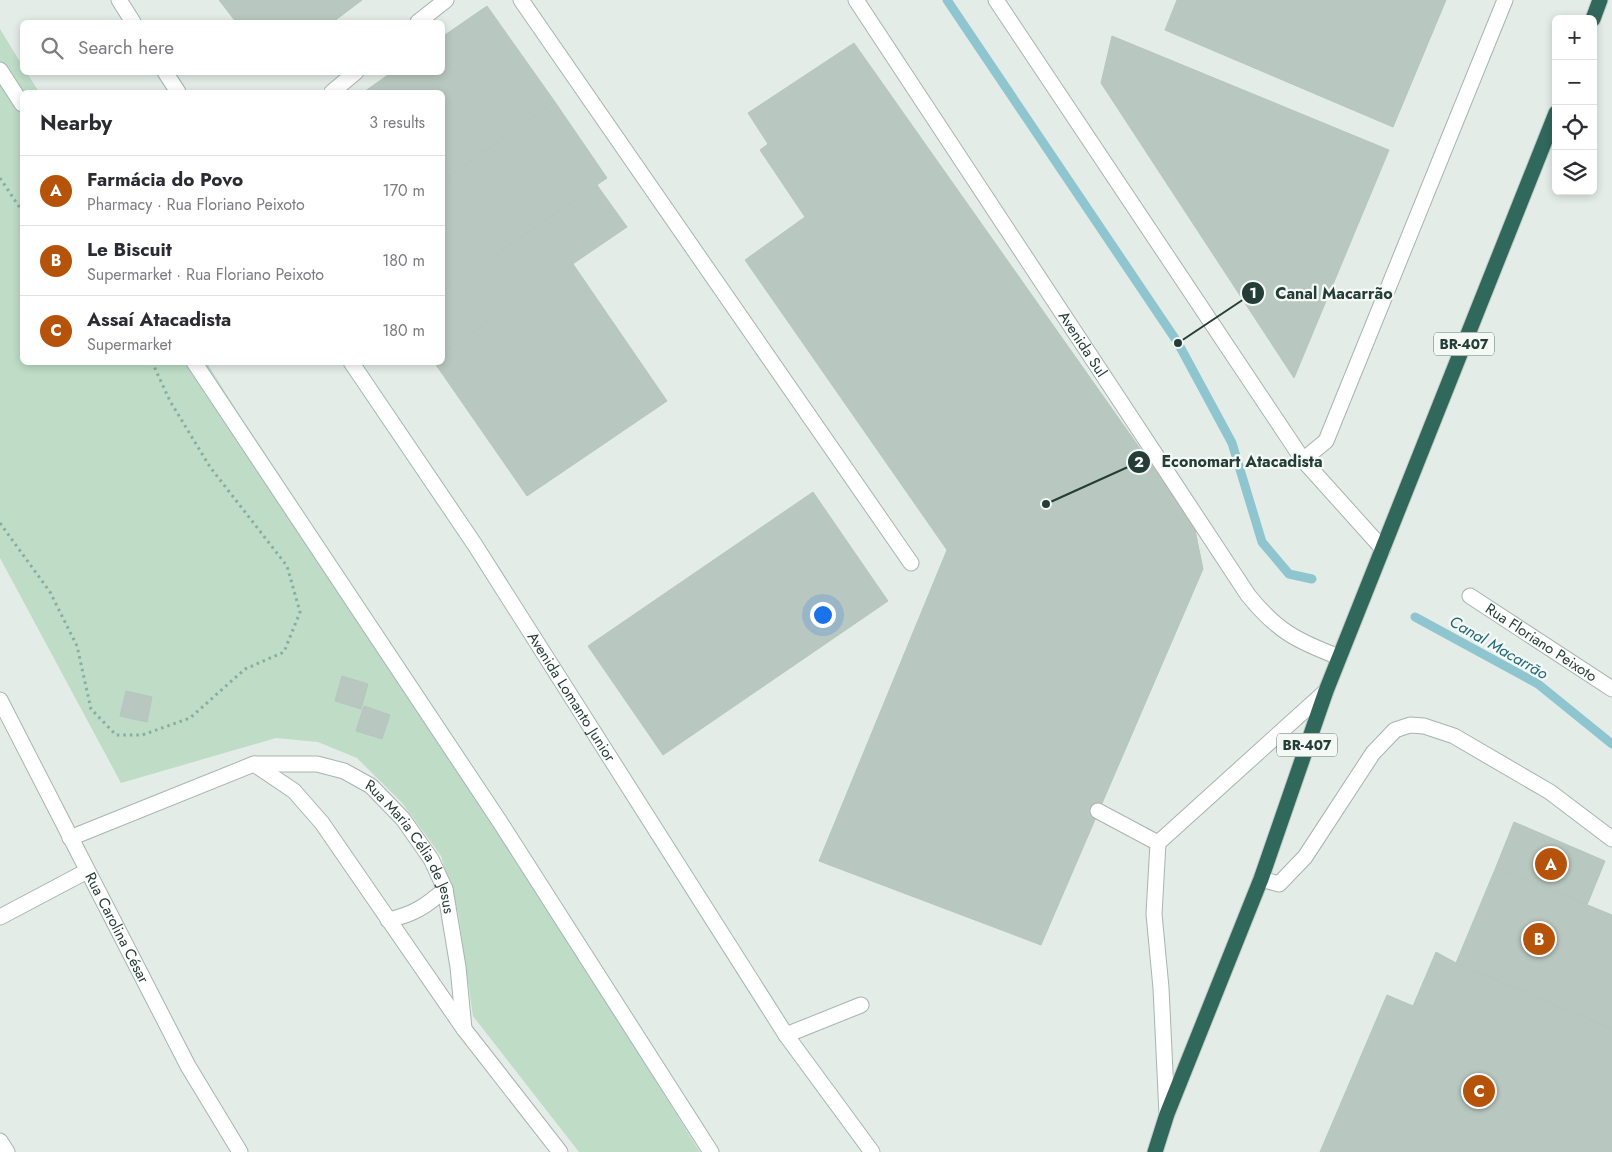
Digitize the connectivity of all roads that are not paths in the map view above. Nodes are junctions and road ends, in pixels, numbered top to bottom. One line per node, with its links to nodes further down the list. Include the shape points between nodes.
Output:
1 (118, 0): 9 (street)
2 (446, 0): 10 (street)
3 (521, 0): 22 (street)
4 (856, 0): 24 (street, Avenida Sul, via 1248,595 1265,617 1299,642)
5 (996, 0): 20 (street)
6 (1505, 0): 20 (street, via 1326,441)
7 (1600, 0): 8 (highway)
8 (1594, 15)
9 (132, 20)
10 (421, 20)
11 (0, 70): 16 (street)
12 (167, 75): 14 (street)
13 (352, 75): 15 (street)
14 (177, 90)
15 (334, 90)
16 (20, 101)
17 (1552, 123): 21 (highway, BR-407)
18 (196, 365): 48 (street, via 500,822)
19 (353, 365): 42 (street, Avenida Lomanto Junior, via 475,546)
20 (1303, 460): 21 (street)
21 (1383, 549): 24 (highway, BR-407)
22 (911, 563)
23 (1470, 596): 25 (street, Rua Floriano Peixoto)
24 (1340, 657): 26 (highway, BR-407)
25 (1612, 689)
26 (1326, 691): 34 (street); 36 (highway, BR-407)
27 (0, 700): 32 (street, Rua Carolina César)
28 (254, 764): 29 (street, Rua Maria Célia de Jesus); 30 (street); 32 (street, Rua Maria Célia de Jesus)
29 (290, 764): 30 (street, via 283,766 280,772); 37 (street, Rua Maria Célia de Jesus, via 317,764 344,771 371,786 403,819 431,859)
30 (286, 785): 39 (street, via 322,823)
31 (1098, 811): 34 (street)
32 (70, 838): 35 (street, Rua Carolina César)
33 (1612, 839): 36 (street, via 1550,792 1454,736 1410,725 1395,730 1373,753 1305,857 1279,884)
34 (1158, 843): 43 (street, via 1154,914)
35 (87, 871): 38 (street); 46 (street, Rua Carolina César, via 188,1066)
36 (1261, 879): 43 (highway, BR-407)
37 (445, 889): 39 (street, via 428,906); 41 (street, Rua Maria Célia de Jesus)
38 (0, 917)
39 (388, 920): 41 (street)
40 (861, 1005): 42 (street)
41 (464, 1028): 47 (street)
42 (786, 1036): 49 (street, Avenida Lomanto Junior)
43 (1167, 1114): 50 (highway)
44 (0, 1141): 45 (street)
45 (7, 1152)
46 (240, 1152)
47 (560, 1152)
48 (711, 1152)
49 (872, 1152)
50 (1156, 1152)

